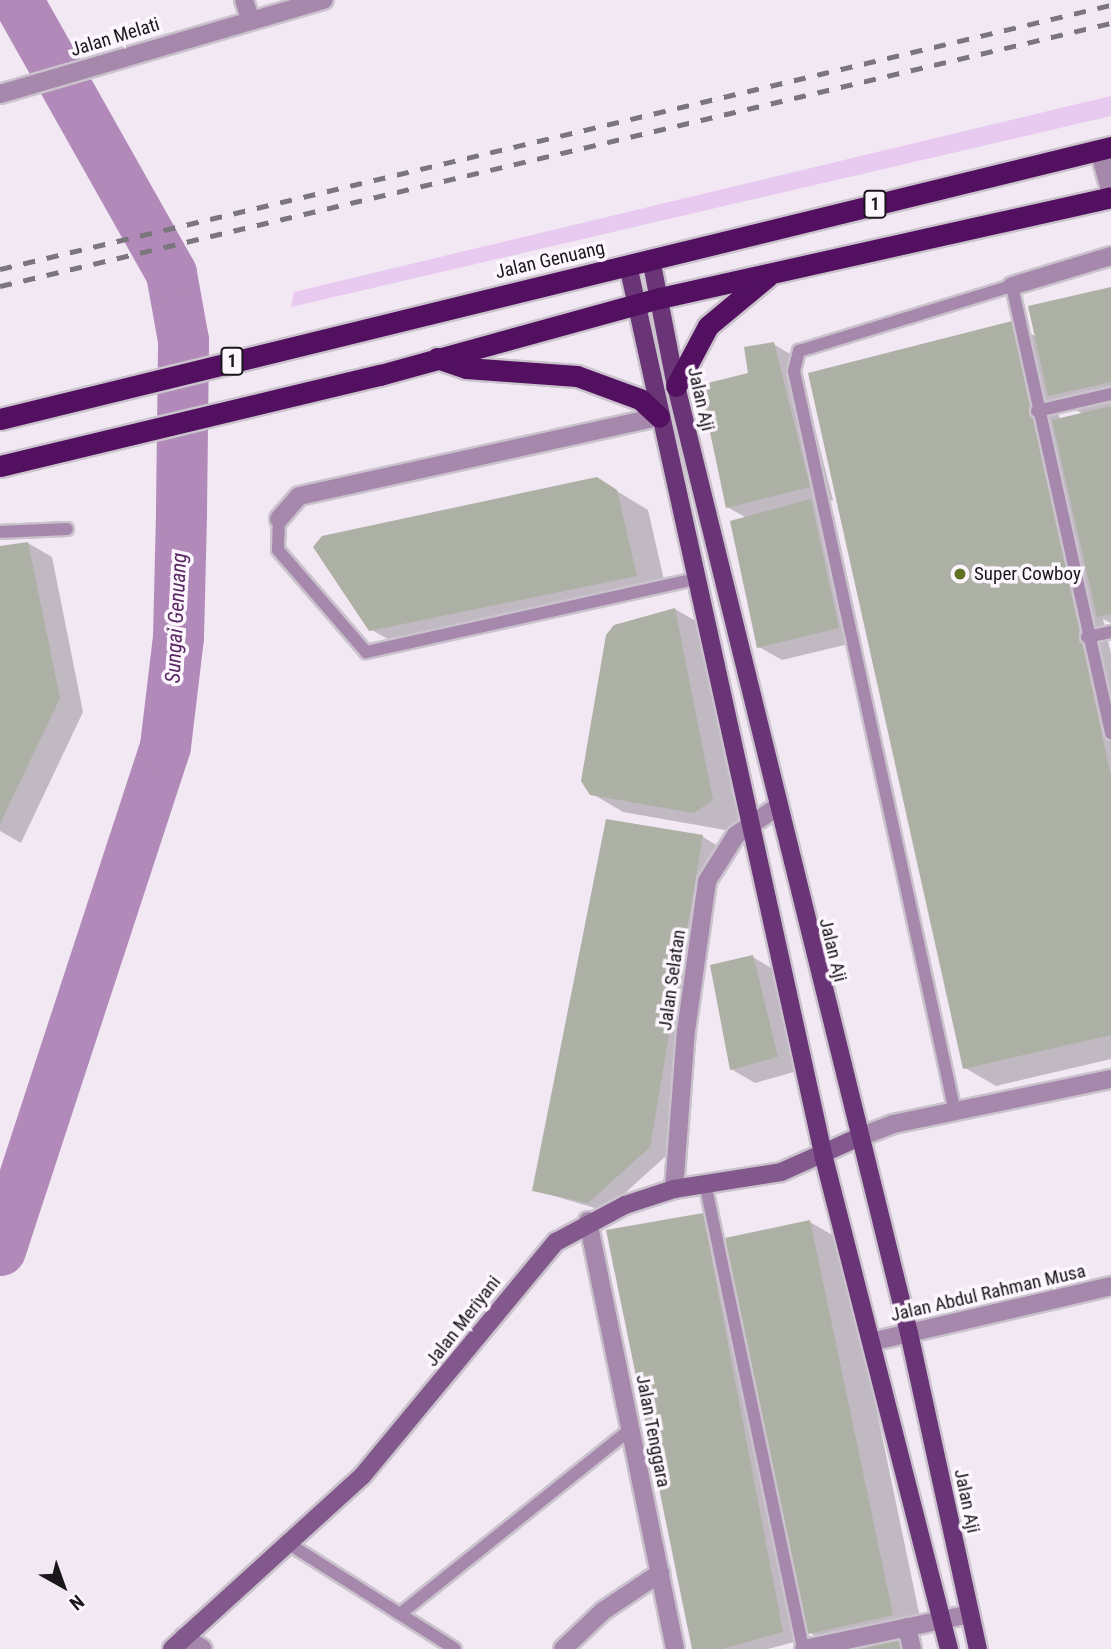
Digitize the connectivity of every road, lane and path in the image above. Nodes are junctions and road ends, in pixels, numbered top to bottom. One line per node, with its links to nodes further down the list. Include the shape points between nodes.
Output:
1 (244, 0): 3 (street)
2 (324, 0): 3 (street, Jalan Melati)
3 (250, 18): 4 (street, Jalan Melati)
4 (0, 94)
5 (1105, 148): 6 (street); 8 (highway, Jalan Genuang / 1)
6 (1111, 195): 10 (highway, 1)
7 (1111, 256): 11 (street)
8 (651, 259): 9 (highway, Jalan Genuang / 1); 12 (main road, Jalan Aji)
9 (628, 265): 13 (main road); 19 (highway, Jalan Genuang / 1)
10 (775, 271): 12 (highway, 1); 15 (highway, via 708,326)
11 (1012, 286): 17 (lane); 31 (lane, via 815,342 799,351 794,371)
12 (660, 298): 13 (highway, 1); 15 (main road, Jalan Aji)
13 (638, 304): 14 (highway, 1); 18 (main road)
14 (437, 358): 18 (highway, via 466,368 578,376 640,399); 20 (highway, 1)
15 (676, 386): 28 (main road, Jalan Aji)
16 (1111, 394): 17 (lane)
17 (1037, 411): 26 (lane)
18 (659, 417): 21 (street, via 299,496); 24 (main road)
19 (0, 419)
20 (0, 466)
21 (279, 519): 24 (lane, via 278,550 366,652)
22 (67, 528): 23 (lane)
23 (0, 532)
24 (695, 579): 29 (main road)
25 (1111, 632): 26 (lane)
26 (1087, 637): 27 (lane)
27 (1111, 733)
28 (777, 807): 29 (street, Jalan Selatan); 32 (main road, Jalan Aji)
29 (750, 823): 33 (main road); 35 (street, Jalan Selatan, via 719,856 708,881 686,1031)
30 (1111, 1079): 31 (street)
31 (955, 1112): 32 (street)
32 (857, 1138): 33 (street, Jalan Meriyani); 38 (main road, Jalan Aji)
33 (824, 1158): 34 (street, Jalan Meriyani); 39 (main road)
34 (705, 1183): 35 (street, Jalan Meriyani); 52 (lane)
35 (674, 1189): 36 (street, Jalan Meriyani)
36 (588, 1222): 40 (street, Jalan Tenggara); 41 (street, Jalan Meriyani, via 556,1242 408,1425)
37 (1111, 1286): 38 (street, Jalan Abdul Rahman Musa)
38 (909, 1334): 39 (street, Jalan Abdul Rahman Musa); 44 (main road, Jalan Aji)
39 (875, 1341): 45 (main road)
40 (632, 1428): 42 (street, Jalan Tenggara); 43 (lane)
41 (289, 1544): 43 (lane); 47 (street, Jalan Meriyani)
42 (660, 1573): 50 (street, via 603,1611); 51 (street, Jalan Tenggara)
43 (400, 1614): 49 (lane)
44 (970, 1614): 45 (street); 55 (main road, Jalan Aji)
45 (941, 1620): 46 (street); 54 (main road)
46 (907, 1627): 52 (street); 53 (street)
47 (178, 1643): 48 (street)
48 (203, 1649)
49 (455, 1649)
50 (563, 1649)
51 (676, 1649)
52 (804, 1649)
53 (912, 1649)
54 (949, 1649)
55 (978, 1649)

